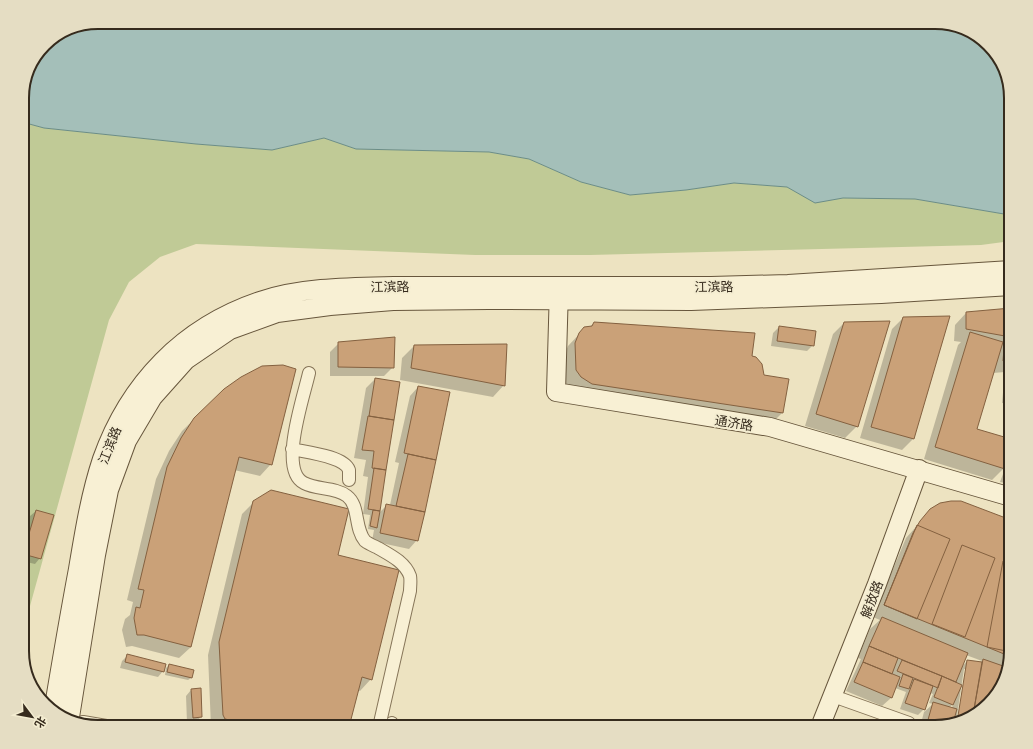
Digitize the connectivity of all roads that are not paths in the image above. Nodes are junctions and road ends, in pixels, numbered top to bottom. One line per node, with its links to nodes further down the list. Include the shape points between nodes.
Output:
1 (1004, 270): 3 (main road, 江滨路, via 788,284)
2 (1004, 286): 3 (main road, 江滨路, via 691,301)
3 (559, 293): 6 (main road, 通济路, via 556,392 770,427); 10 (main road, 江滨路, via 394,286 303,291 261,300 234,310 206,326 168,354 144,380 127,405 112,433 102,460 86,523); 11 (main road, 江滨路, via 393,301 277,313 230,330 186,360 153,397 127,441 109,490)
4 (310, 373): 5 (street)
5 (292, 449): 7 (street, via 330,457 343,463 349,470); 12 (street, via 292,465 297,478 304,483 347,496 354,506 358,528 366,542 396,559 410,576 410,591)
6 (919, 469): 8 (main road, 通济路); 9 (main road, 解放路)
7 (349, 480)
8 (1004, 495)
9 (833, 696): 13 (main road, 解放路); 14 (street)
10 (54, 705)
11 (71, 714)
12 (381, 720)
13 (823, 720)
14 (898, 720)

